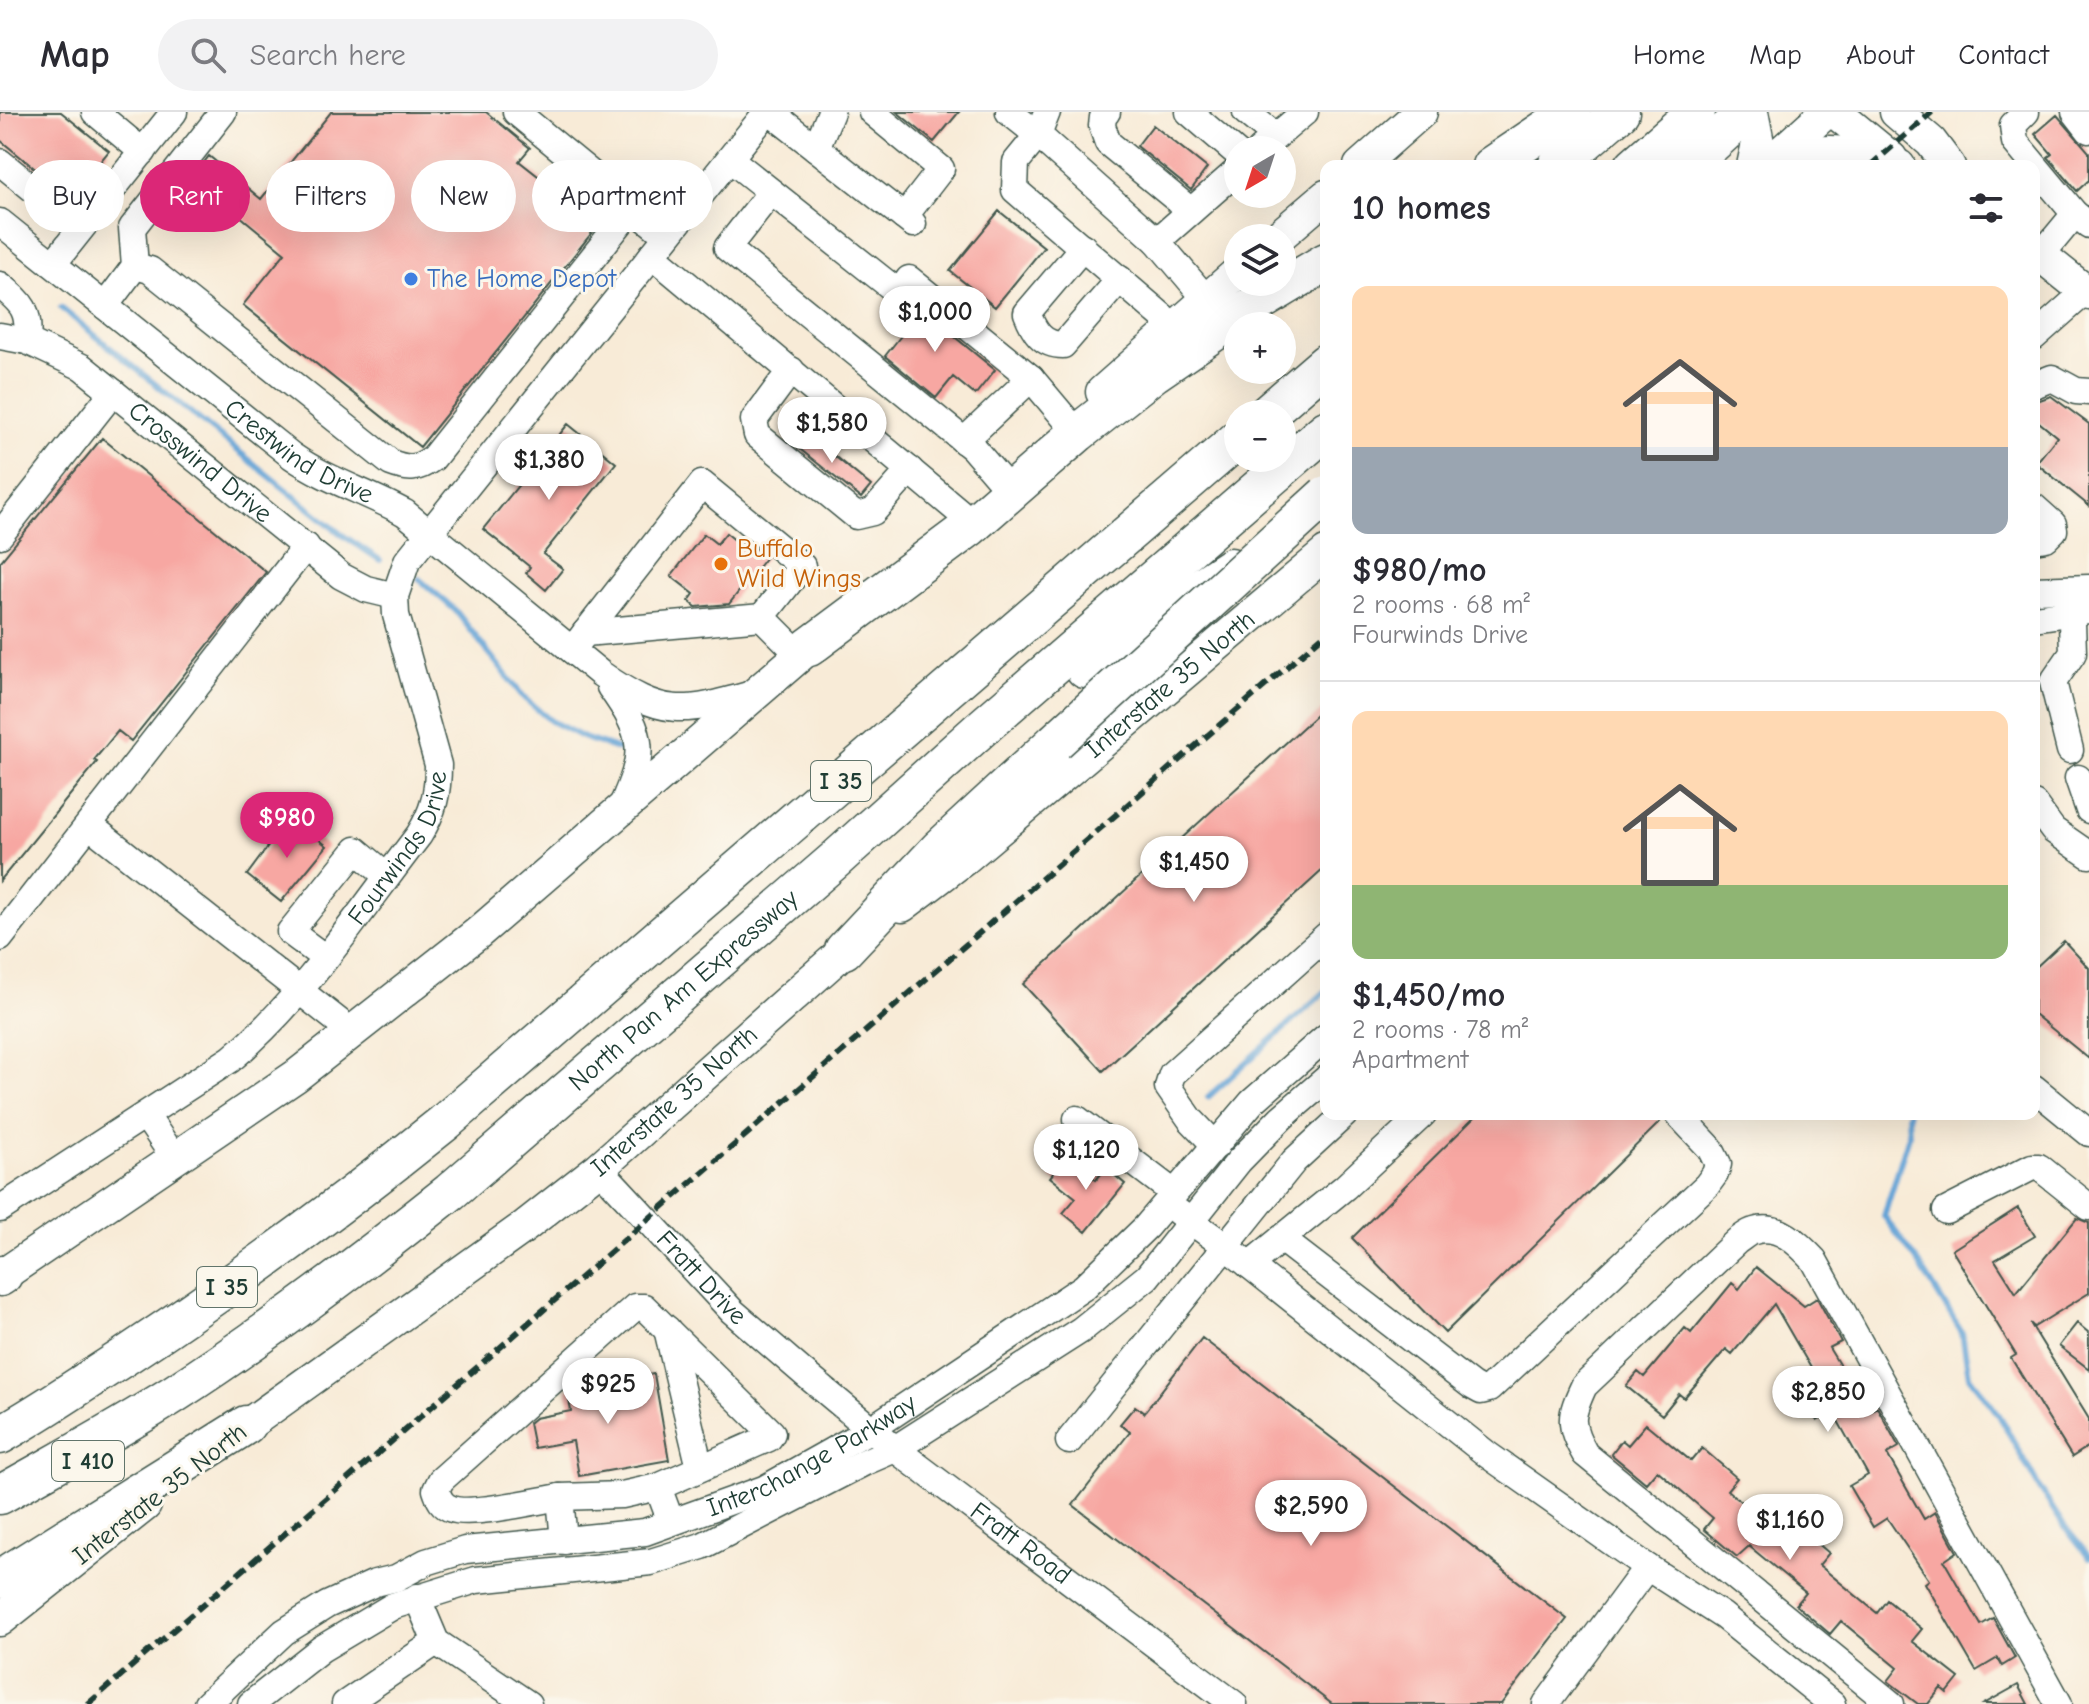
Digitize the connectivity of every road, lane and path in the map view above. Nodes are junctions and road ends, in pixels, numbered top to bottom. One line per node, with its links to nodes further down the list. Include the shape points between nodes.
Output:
1 (95, 112): 29 (street)
2 (174, 112): 29 (street)
3 (223, 112): 64 (street, via 132,228)
4 (516, 112): 31 (street)
5 (768, 112): 28 (street); 30 (street, Fourwinds Drive)
6 (831, 112): 28 (street)
7 (872, 112): 28 (street, via 941,169 908,220)
8 (1009, 112): 23 (street)
9 (1107, 112): 51 (street, via 1102,126 1108,143)
10 (1189, 112): 27 (street)
11 (1246, 112): 25 (street)
12 (1571, 112): 33 (highway)
13 (1620, 112): 34 (highway)
14 (1696, 112): 35 (highway)
15 (1750, 112): 36 (highway); 37 (main road)
16 (1826, 112): 38 (main road)
17 (1835, 112): 41 (main road)
18 (2026, 112): 43 (street, via 2013,125 2015,142)
19 (2075, 112): 24 (street)
20 (1296, 114): 26 (street)
21 (1413, 115): 32 (main road)
22 (1905, 116): 42 (main road)
23 (1042, 124): 58 (street); 60 (street, via 1016,162 1015,190)
24 (2089, 130)
25 (1262, 136)
26 (1274, 136)
27 (1224, 142)
28 (816, 148)
29 (143, 152): 46 (street)
30 (730, 159): 49 (street); 59 (street, Fourwinds Drive)
31 (575, 160)
32 (1366, 160)
33 (1500, 160)
34 (1564, 160)
35 (1641, 160)
36 (1695, 160)
37 (1762, 160)
38 (1768, 160)
39 (1777, 160): 40 (main road, via 1805,152 1851,152)
40 (1879, 160)
41 (1893, 160)
42 (1944, 160)
43 (2031, 160)
44 (0, 162): 47 (street)
45 (2040, 171): 52 (street)
46 (124, 175)
47 (24, 182)
48 (1224, 182): 51 (street)
49 (771, 192): 78 (street, via 899,293 909,279); 85 (street, via 727,248)
50 (1320, 201): 54 (main road)
51 (1191, 211): 58 (street)
52 (2082, 219): 61 (street)
53 (0, 222): 63 (street, Crestwind Drive)
54 (1293, 224)
55 (78, 232): 63 (street)
56 (613, 232): 64 (street, via 433,458 410,469 391,463 150,270)
57 (651, 232): 59 (street)
58 (1157, 241): 70 (street)
59 (660, 245): 76 (street); 93 (street, Fourwinds Drive)
60 (1083, 247): 66 (street); 66 (street, via 1027,313 1035,333 1052,345 1063,345)
61 (2040, 250)
62 (2040, 254): 69 (main road)
63 (53, 264): 71 (street, Crestwind Drive)
64 (135, 266): 71 (street)
65 (1320, 266): 104 (highway, via 1154,373 970,527)
66 (1120, 279): 72 (street)
67 (0, 285): 75 (street, via 22,306 29,321)
68 (1224, 285): 70 (main road)
69 (2087, 292): 73 (street)
70 (1207, 300): 72 (main road)
71 (105, 306): 93 (street, Crestwind Drive, via 313,470 385,502)
72 (1176, 328): 83 (main road)
73 (2040, 332)
74 (0, 336): 75 (street, Crosswind Drive)
75 (27, 341): 80 (street, Crosswind Drive, via 66,358)
76 (786, 365): 87 (street); 87 (street, via 754,420 757,435 856,516 873,512)
77 (1320, 368): 82 (highway)
78 (1031, 378): 83 (street); 85 (street)
79 (2040, 383): 81 (street, via 2052,378)
80 (113, 392): 94 (street); 96 (street, Crosswind Drive)
81 (2089, 392)
82 (1283, 400)
83 (1068, 422): 88 (main road)
84 (1320, 435): 116 (highway, North Pan Am Expressway / I 35)
85 (964, 441): 88 (street)
86 (1224, 451): 150 (highway, I 35, via 444,1123 267,1259)
87 (910, 470): 92 (street)
88 (1002, 482): 92 (main road)
89 (1320, 500): 120 (highway, bridge, via 939,849)
90 (2040, 512): 95 (street, via 2054,530)
91 (1320, 513): 116 (highway, via 1139,628 971,764)
92 (962, 514): 104 (main road)
93 (428, 532): 99 (street, Fourwinds Drive, via 407,561); 103 (street, Crestwind Drive)
94 (0, 535)
95 (2040, 539)
96 (306, 546): 99 (street, Crosswind Drive, via 341,576); 114 (street)
97 (1320, 558): 120 (main road, Interstate 35 North, via 976,849)
98 (2040, 591): 100 (street)
99 (395, 596): 117 (street, Fourwinds Drive, via 400,635 438,765 438,789 432,814)
100 (2080, 600): 101 (street); 105 (street)
101 (2040, 616)
102 (762, 617): 103 (street); 103 (street, via 802,566 702,484); 104 (street)
103 (578, 642): 106 (street, Crestwind Drive)
104 (805, 651): 107 (main road)
105 (2081, 652): 108 (street, via 2053,682)
106 (601, 674): 107 (street, Crestwind Drive, via 660,707 699,707); 111 (street, Crestwind Drive, via 634,722 638,738 637,773)
107 (757, 693): 111 (main road)
108 (2070, 750)
109 (2078, 778): 110 (street)
110 (2089, 810)
111 (620, 812): 123 (main road)
112 (2040, 812): 115 (street, via 2053,830)
113 (2089, 818): 115 (street)
114 (89, 825): 118 (street); 122 (street)
115 (2084, 852)
116 (835, 860): 147 (highway, North Pan Am Expressway / I 35, via 450,1192 315,1297)
117 (387, 876): 121 (street, Fourwinds Drive); 121 (street, via 356,850 290,932)
118 (0, 938)
119 (1320, 941): 133 (street, via 1172,1074 1168,1087)
120 (844, 950): 135 (main road, Interstate 35 North)
121 (325, 958): 122 (street, Fourwinds Drive)
122 (299, 991): 123 (street); 127 (street, Fourwinds Drive, via 231,1059)
123 (352, 1032): 134 (main road)
124 (1320, 1042): 133 (street, Interchange Parkway, via 1252,1102)
125 (1320, 1084): 140 (street, Interchange Parkway, via 1239,1161)
126 (2040, 1093): 132 (street)
127 (146, 1116): 134 (street); 138 (street, Fourwinds Drive)
128 (1077, 1119): 136 (street)
129 (1338, 1120): 142 (street, via 1294,1161)
130 (1417, 1120): 141 (street)
131 (1684, 1120): 141 (street, via 1710,1148 1718,1164 1715,1174 1489,1389 1472,1386)
132 (2089, 1133)
133 (1216, 1146): 136 (street, Interchange Parkway)
134 (175, 1159): 144 (main road)
135 (599, 1168): 146 (street, Fratt Drive, via 732,1311); 148 (main road, Interstate 35 North)
136 (1170, 1197): 140 (street); 149 (street, Interchange Parkway, via 1084,1287)
137 (2089, 1207): 139 (street, via 2039,1167 2032,1167)
138 (0, 1209)
139 (1946, 1211)
140 (1192, 1222): 142 (street); 152 (street, Interchange Parkway, via 1147,1277 1081,1330)
141 (1281, 1239): 143 (street)
142 (1224, 1245): 143 (street); 151 (street)
143 (1249, 1265): 160 (street, via 1488,1455)
144 (1, 1276)
145 (667, 1329): 153 (street); 153 (street, via 772,1433); 156 (street, via 644,1307 635,1307 436,1490 445,1505 465,1511)
146 (811, 1378): 149 (street, Fratt Road)
147 (173, 1395): 155 (highway, North Pan Am Expressway / I 35); 158 (highway, I 410, via 59,1485)
148 (246, 1425): 161 (highway); 163 (main road, Interstate 35 North)
149 (871, 1429): 152 (street, Fratt Road); 157 (street, Interchange Parkway, via 764,1489)
150 (0, 1435)
151 (1069, 1441)
152 (895, 1449): 162 (street, Interchange Parkway, via 702,1546 651,1562 476,1580); 169 (street, Fratt Road)
153 (700, 1468): 154 (street)
154 (658, 1487): 156 (street, via 622,1495); 157 (street)
155 (0, 1495)
156 (560, 1497): 159 (street)
157 (671, 1522): 159 (street, Interchange Parkway, via 645,1532)
158 (0, 1523)
159 (564, 1541): 166 (street, Interchange Parkway, via 465,1550 375,1583 284,1632)
160 (1647, 1567): 170 (street); 171 (street, via 1723,1616)
161 (0, 1579)
162 (417, 1597): 164 (street); 165 (street, Interchange Parkway, via 321,1649)
163 (0, 1620)
164 (436, 1642): 167 (street); 168 (street)
165 (258, 1702)
166 (207, 1704)
167 (345, 1704)
168 (528, 1704)
169 (1234, 1704)
170 (1546, 1704)
171 (1832, 1704)
172 (1891, 1704): 173 (street, via 1585,1454 1573,1432 1572,1410 1584,1386 1737,1241 1754,1231 1775,1231 1796,1240 1814,1260)
173 (2059, 1704)

